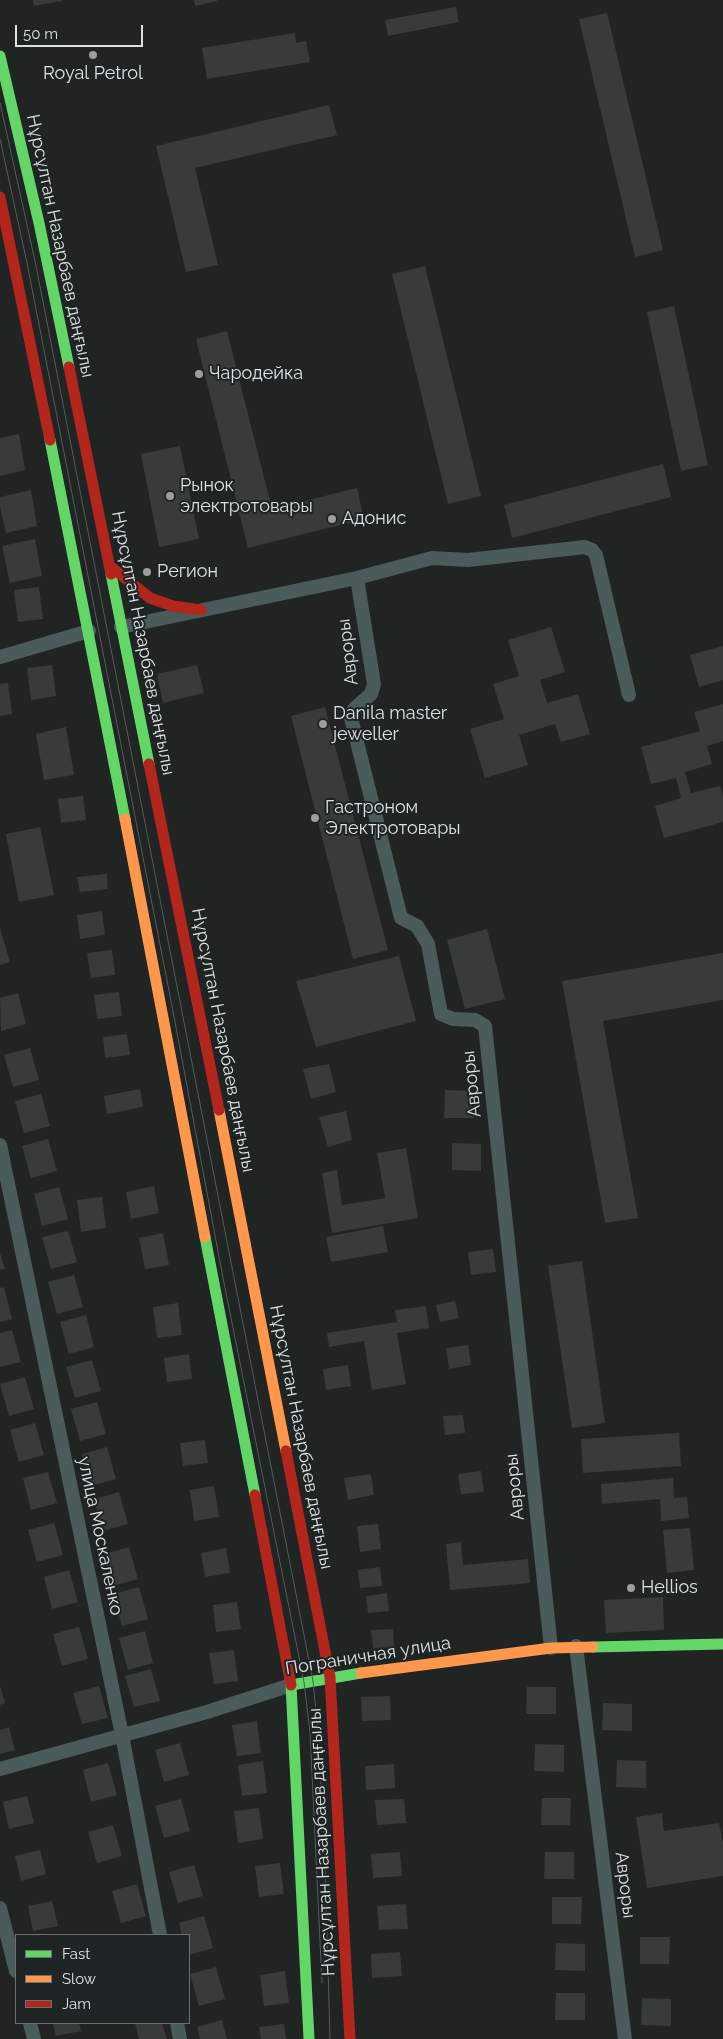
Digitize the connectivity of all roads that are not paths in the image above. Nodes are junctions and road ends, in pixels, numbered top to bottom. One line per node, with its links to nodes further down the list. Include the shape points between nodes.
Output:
1 (0, 56): 3 (main road, Нұрсұлтан Назарбаев даңғылы, via 39,223)
2 (0, 196): 6 (main road, Нұрсұлтан Назарбаев даңғылы)
3 (110, 566): 5 (main road, via 150,598 173,606); 6 (main road, Нұрсұлтан Назарбаев даңғылы)
4 (357, 578): 5 (street); 8 (street, via 432,558 468,560 585,547 592,550 596,555); 12 (street, Авроры, via 374,684 371,694 354,709 351,718 401,918 417,926 428,944 441,1014 453,1019 475,1020 485,1026)
5 (201, 610): 6 (street)
6 (104, 629): 7 (street); 13 (main road, Нұрсұлтан Назарбаев даңғылы, via 210,1063); 14 (main road, Нұрсұлтан Назарбаев даңғылы)
7 (0, 657)
8 (629, 695)
9 (0, 1145): 15 (street, улица Москаленко)
10 (723, 1644): 11 (main road, Пограничная улица)
11 (576, 1646): 12 (main road, Пограничная улица); 26 (street, Авроры)
12 (551, 1648): 13 (main road, Пограничная улица)
13 (330, 1677): 14 (main road, Пограничная улица); 25 (main road, Нұрсұлтан Назарбаев даңғылы)
14 (291, 1685): 15 (street, Пограничная улица, via 207,1712); 24 (main road, Нұрсұлтан Назарбаев даңғылы)
15 (122, 1734): 16 (street, Пограничная улица); 18 (street, улица Москаленко)
16 (0, 1769)
17 (0, 1908): 19 (street)
18 (160, 1934)
19 (15, 1967)
20 (30, 2024): 22 (street)
21 (176, 2024): 23 (street)
22 (34, 2039)
23 (180, 2039)
24 (308, 2039)
25 (350, 2039)
26 (625, 2039)

